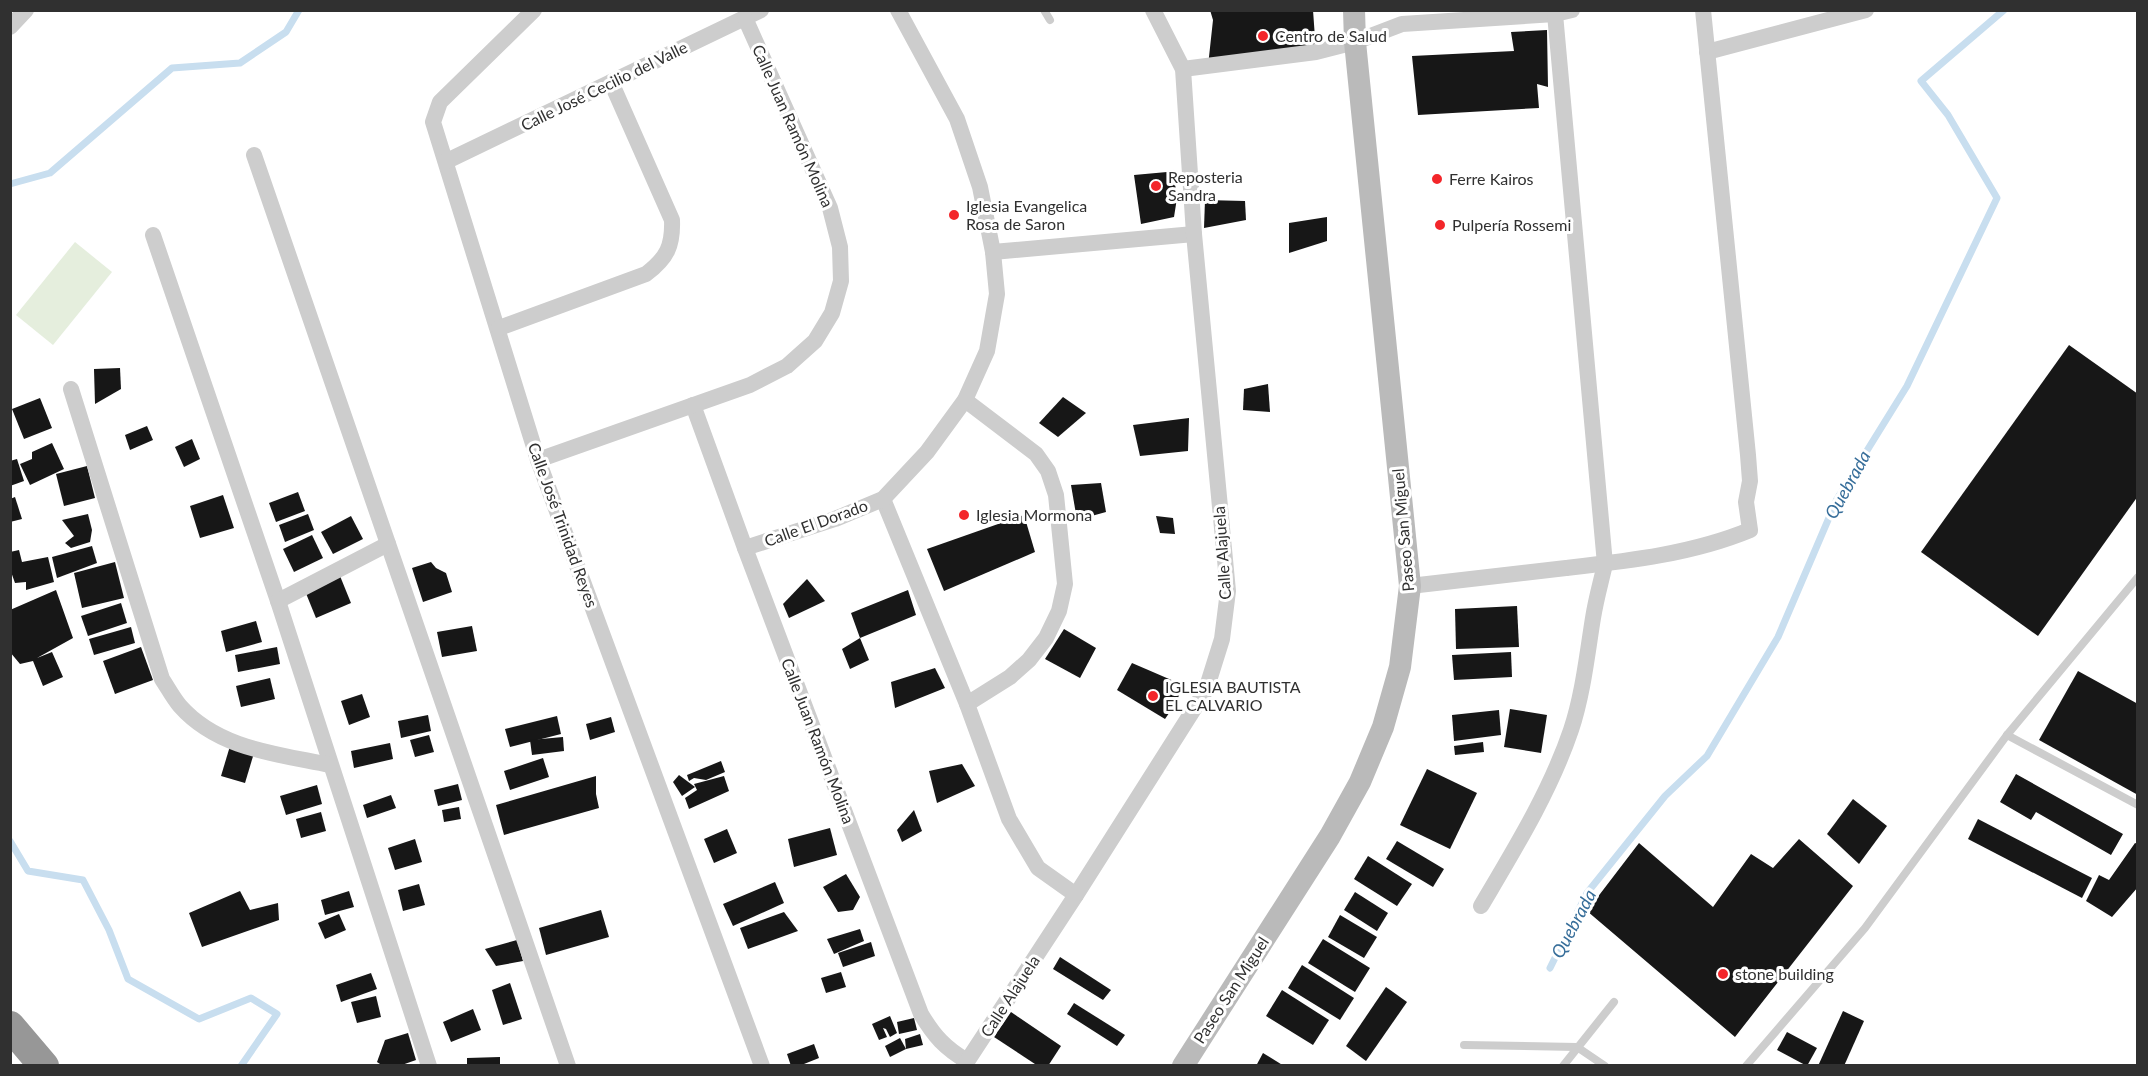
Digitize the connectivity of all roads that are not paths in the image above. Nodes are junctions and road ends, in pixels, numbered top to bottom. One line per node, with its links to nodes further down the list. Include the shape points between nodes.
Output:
1 (26, 10): 14 (street)
2 (534, 10): 20 (street, Calle José Trinidad Reyes, via 440,102 434,122)
3 (761, 10): 12 (street, Calle José Cecilio del Valle)
4 (898, 10): 23 (street, Calle El Dorado, via 957,119 980,186)
5 (1044, 10): 13 (lane)
6 (1153, 10): 17 (street, Calle Alajuela)
7 (1354, 10): 15 (street, Paseo San Miguel)
8 (1572, 10): 11 (street)
9 (1703, 10): 16 (street)
10 (1866, 10): 16 (street)
11 (1556, 14): 15 (street, via 1402,24); 32 (street)
12 (745, 18): 18 (street, Calle José Cecilio del Valle); 27 (street, Calle Juan Ramón Molina, via 830,208 840,247 841,280 832,313 814,341 787,366 750,385)
13 (1050, 20)
14 (10, 27)
15 (1355, 42): 17 (street, via 1316,52); 34 (street, Paseo San Miguel)
16 (1707, 52): 32 (street, via 1748,454 1750,481 1746,502 1750,530 1683,551)
17 (1183, 69): 22 (street, Calle Alajuela)
18 (611, 82): 20 (street, Calle José Cecilio del Valle); 24 (street, via 672,219 668,251 660,264 646,274)
19 (254, 155): 30 (street)
20 (447, 161): 24 (street, Calle José Trinidad Reyes)
21 (153, 234): 35 (street)
22 (1194, 234): 23 (street); 40 (street, Calle Alajuela, via 1228,591 1222,639 1206,690)
23 (993, 252): 26 (street, Calle El Dorado, via 997,294 987,351)
24 (499, 328): 28 (street, Calle José Trinidad Reyes)
25 (70, 389): 38 (street, via 162,679 178,705 222,737 252,749)
26 (965, 400): 29 (street, Calle El Dorado, via 927,453); 36 (street, via 1036,454 1048,471 1056,495 1065,584 1059,611 1046,638 1029,660)
27 (693, 405): 28 (street, Calle Juan Ramón Molina); 31 (street, Calle Juan Ramón Molina)
28 (538, 460): 50 (street, Calle José Trinidad Reyes)
29 (883, 499): 31 (street, Calle El Dorado, via 836,519); 36 (street)
30 (388, 544): 35 (street); 49 (street)
31 (744, 548): 46 (street, Calle Juan Ramón Molina, via 921,1014 931,1031)
32 (1605, 564): 34 (street); 41 (street, via 1571,730 1550,781)
33 (2138, 577): 37 (lane)
34 (1410, 586): 51 (street, Paseo San Miguel, via 1400,667 1383,727 1360,782 1330,836)
35 (278, 601): 38 (street)
36 (967, 704): 40 (street, via 1009,819 1038,868)
37 (2007, 735): 39 (lane); 54 (lane, via 1864,928)
38 (330, 765): 48 (street)
39 (2138, 805)
40 (1076, 895): 46 (street, Calle Alajuela)
41 (1481, 906)
42 (1614, 1002): 45 (lane)
43 (10, 1026): 47 (highway)
44 (1464, 1045): 45 (lane)
45 (1577, 1047): 52 (lane); 53 (lane)
46 (965, 1063)
47 (44, 1065)
48 (429, 1065)
49 (568, 1065)
50 (762, 1065)
51 (1183, 1065)
52 (1563, 1065)
53 (1605, 1065)
54 (1746, 1065)

